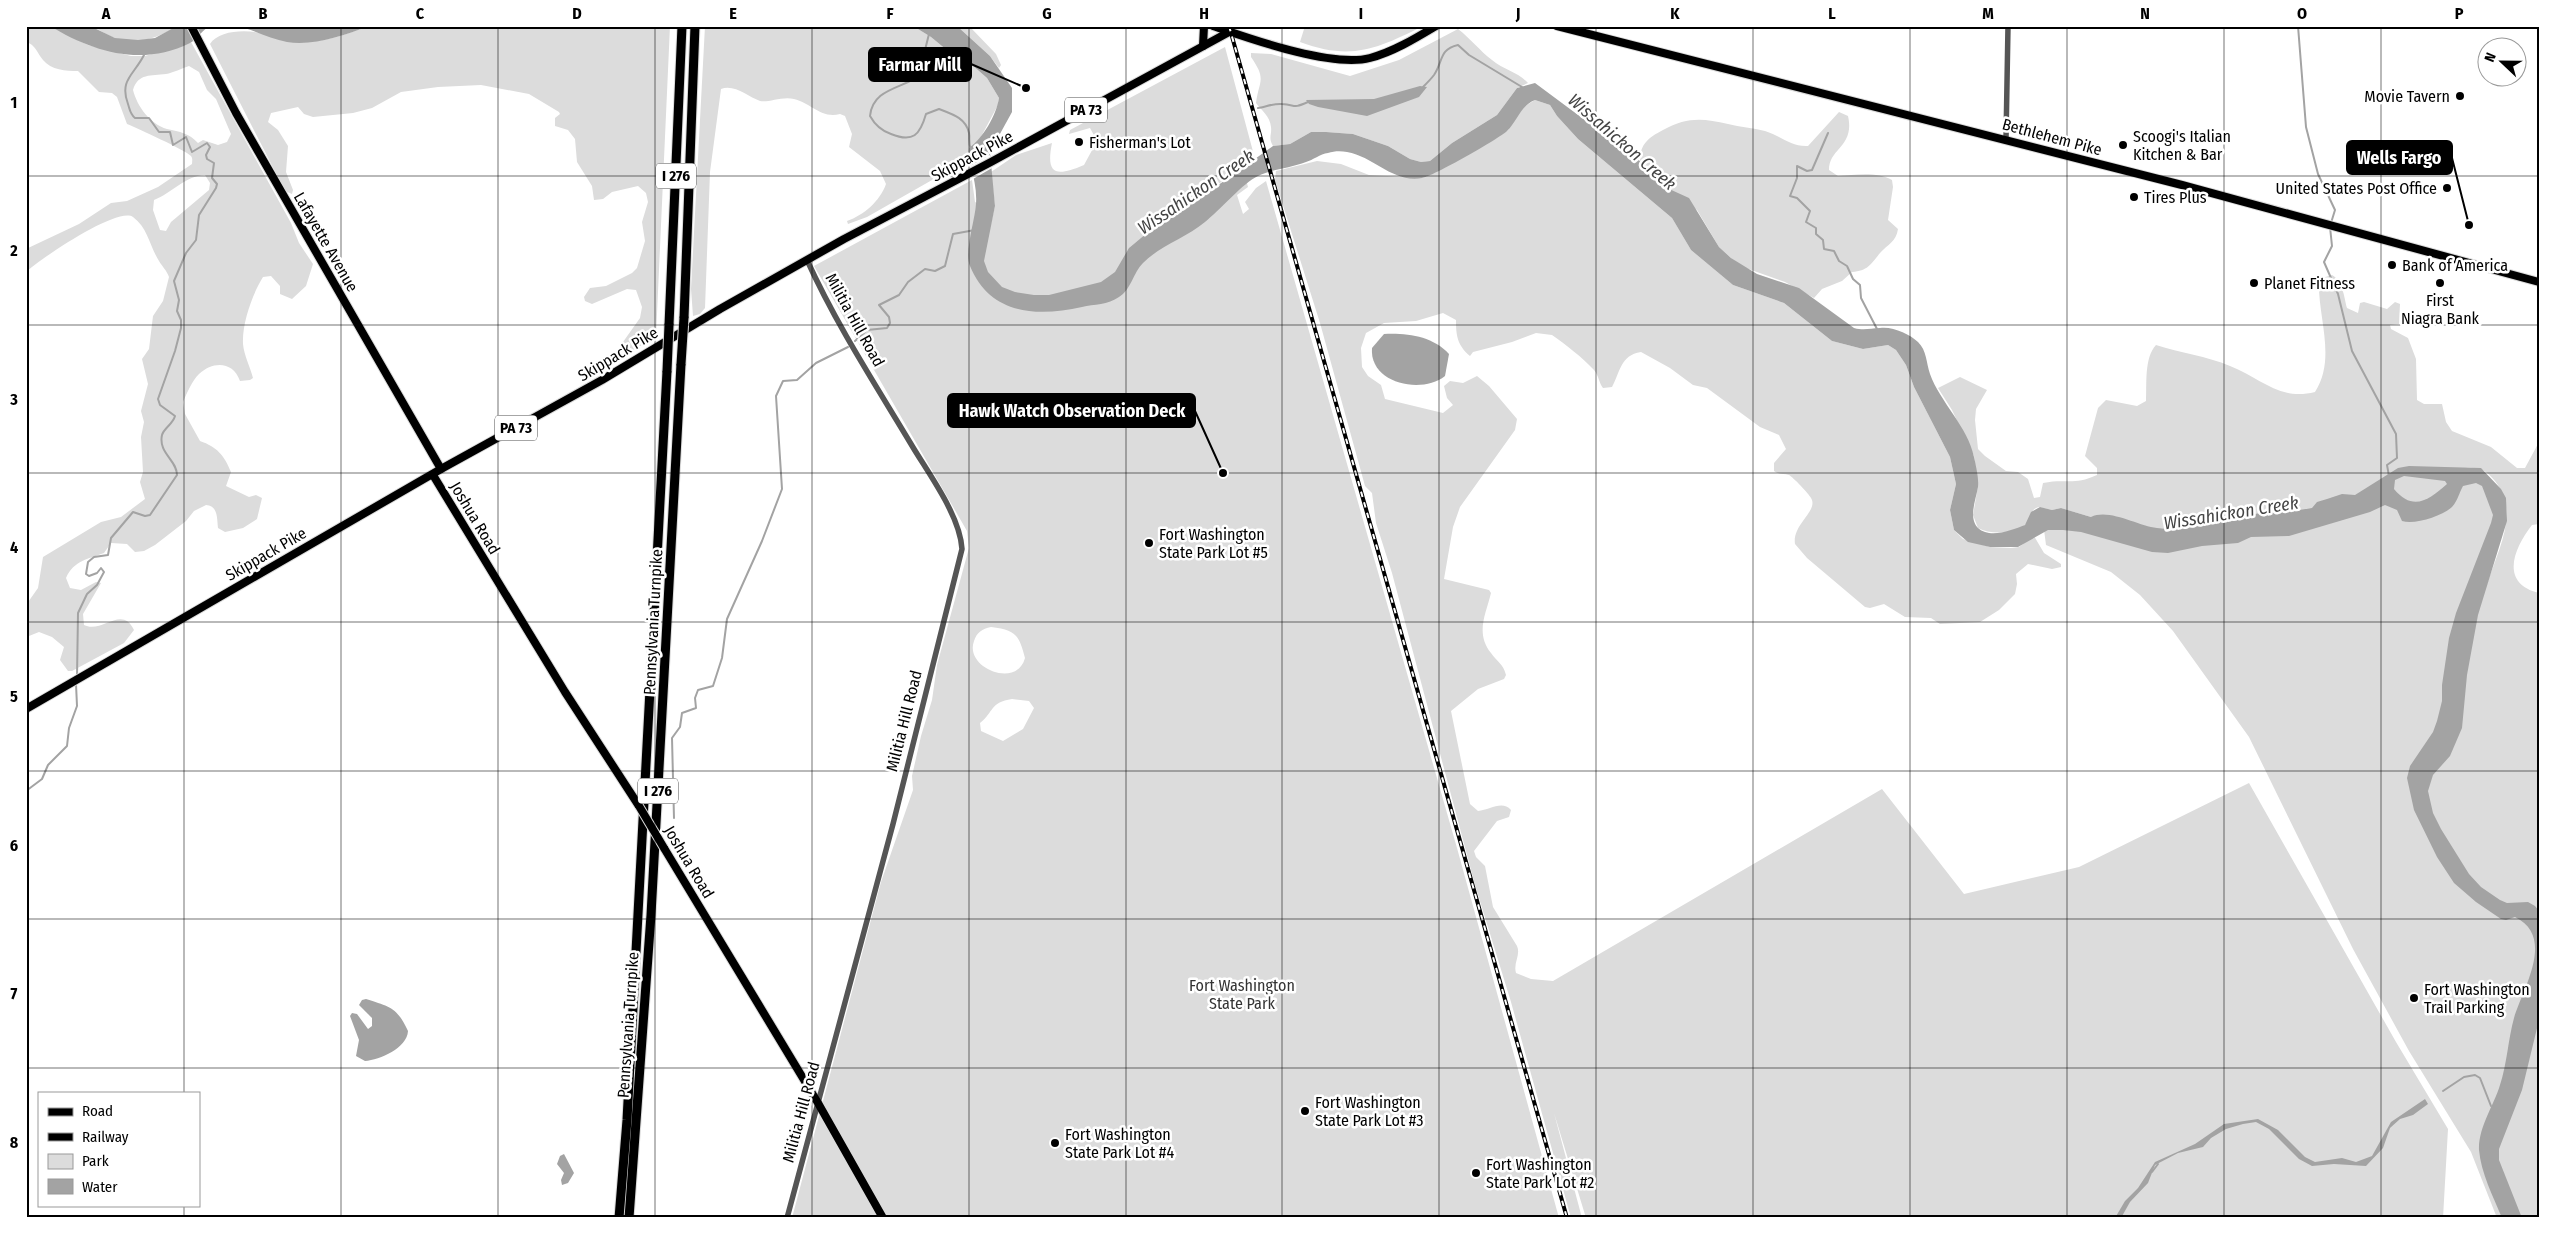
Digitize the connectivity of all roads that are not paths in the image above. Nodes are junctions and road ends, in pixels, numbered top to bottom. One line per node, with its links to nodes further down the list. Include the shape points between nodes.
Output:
1 (191, 26): 14 (main road, Lafayette Avenue, via 236,113)
2 (682, 26): 18 (highway, Pennsylvania Turnpike / I 276, bridge, via 670,325)
3 (695, 26): 19 (highway, Pennsylvania Turnpike / I 276, bridge, via 684,318 652,915)
4 (1204, 26): 10 (main road)
5 (1212, 26): 9 (main road)
6 (1436, 26): 9 (main road, via 1370,58 1336,60 1306,54)
7 (1557, 26): 11 (main road, Bethlehem Pike)
8 (2008, 26): 11 (street)
9 (1230, 29): 10 (main road, Skippack Pike / PA 73)
10 (1203, 46): 12 (main road, Skippack Pike / PA 73)
11 (2006, 139): 13 (main road, Bethlehem Pike)
12 (807, 260): 14 (main road, Skippack Pike / PA 73, via 602,380); 17 (street, Militia Hill Road, via 853,347 938,490 961,534 962,549)
13 (2539, 282)
14 (441, 469): 15 (main road, Skippack Pike / PA 73)
15 (433, 475): 16 (main road, Skippack Pike / PA 73); 17 (main road, Joshua Road, bridge, via 565,692 639,806)
16 (26, 708)
17 (818, 1103): 20 (street, Militia Hill Road); 21 (main road, Joshua Road)
18 (619, 1218)
19 (629, 1218)
20 (787, 1218)
21 (883, 1218)

